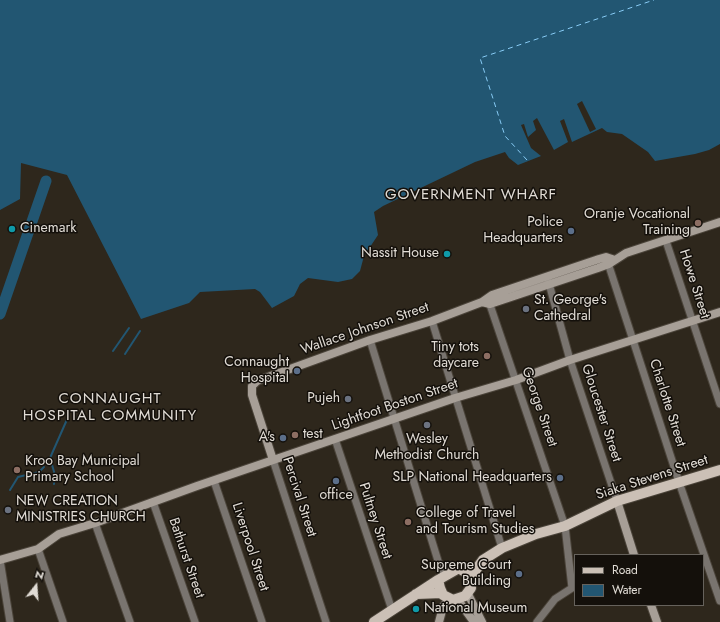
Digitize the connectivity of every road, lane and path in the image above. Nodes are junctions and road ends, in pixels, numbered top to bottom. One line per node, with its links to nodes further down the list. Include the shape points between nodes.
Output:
1 (720, 222): 2 (main road, Wallace Johnson Street)
2 (666, 241): 3 (main road, Wallace Johnson Street); 8 (street, Howe Street)
3 (610, 260): 4 (main road, Wallace Johnson Street); 10 (street, Charlotte Street)
4 (548, 281): 5 (main road, Wallace Johnson Street); 11 (street, Gloucester Street)
5 (487, 301): 7 (main road, Wallace Johnson Street); 12 (street, George Street)
6 (720, 312): 8 (main road, Lightfoot Boston Street)
7 (432, 321): 9 (main road, Wallace Johnson Street); 14 (street)
8 (693, 321): 10 (main road, Lightfoot Boston Street); 15 (street, Howe Street)
9 (370, 340): 13 (main road, Wallace Johnson Street); 16 (street)
10 (633, 340): 11 (main road, Lightfoot Boston Street); 21 (street, Charlotte Street)
11 (570, 360): 12 (main road, Lightfoot Boston Street); 22 (street, Gloucester Street)
12 (516, 380): 14 (main road, Lightfoot Boston Street); 25 (street, George Street)
13 (257, 382): 18 (main road, Percival Street, via 252,386 252,395)
14 (454, 398): 16 (main road, Lightfoot Boston Street); 26 (street)
15 (720, 404)
16 (396, 418): 17 (main road, Lightfoot Boston Street); 34 (street)
17 (335, 439): 18 (main road, Lightfoot Boston Street); 42 (street, Pultney Street)
18 (273, 460): 20 (main road, Lightfoot Boston Street); 49 (street, Percival Street)
19 (720, 470): 21 (main road, Siaka Stevens Street)
20 (214, 481): 23 (main road, Lightfoot Boston Street); 48 (street, Liverpool Street)
21 (679, 482): 22 (main road, Siaka Stevens Street); 29 (street, Charlotte Street)
22 (617, 501): 25 (main road, Siaka Stevens Street); 28 (main road, Gloucester Street)
23 (153, 502): 24 (main road, Lightfoot Boston Street); 47 (street, Bathurst Street)
24 (95, 523): 27 (main road, Lightfoot Boston Street, via 59,534); 46 (street)
25 (565, 526): 26 (main road, Siaka Stevens Street, via 536,534); 36 (street, George Street)
26 (502, 548): 32 (main road, Siaka Stevens Street)
27 (38, 549): 31 (main road, Lightfoot Boston Street); 45 (street)
28 (634, 554)
29 (704, 554)
30 (704, 555): 40 (street, Charlotte Street)
31 (0, 560): 44 (street)
32 (483, 560): 33 (main road, Siaka Stevens Street); 35 (main road, Siaka Stevens Street)
33 (459, 568): 34 (main road); 35 (main road, via 465,570)
34 (441, 578): 37 (main road); 39 (main road)
35 (470, 578): 38 (main road)
36 (573, 588): 53 (street, via 555,599)
37 (416, 594): 39 (main road); 42 (main road)
38 (468, 594): 39 (main road); 52 (main road)
39 (448, 596): 50 (main road, via 439,604 443,613); 51 (main road)
40 (720, 601)
41 (650, 606): 54 (main road)
42 (392, 610): 43 (main road)
43 (380, 620)
44 (10, 622)
45 (63, 622)
46 (130, 622)
47 (195, 622)
48 (262, 622)
49 (326, 622)
50 (439, 622)
51 (474, 622)
52 (482, 622)
53 (537, 622)
54 (657, 622)

